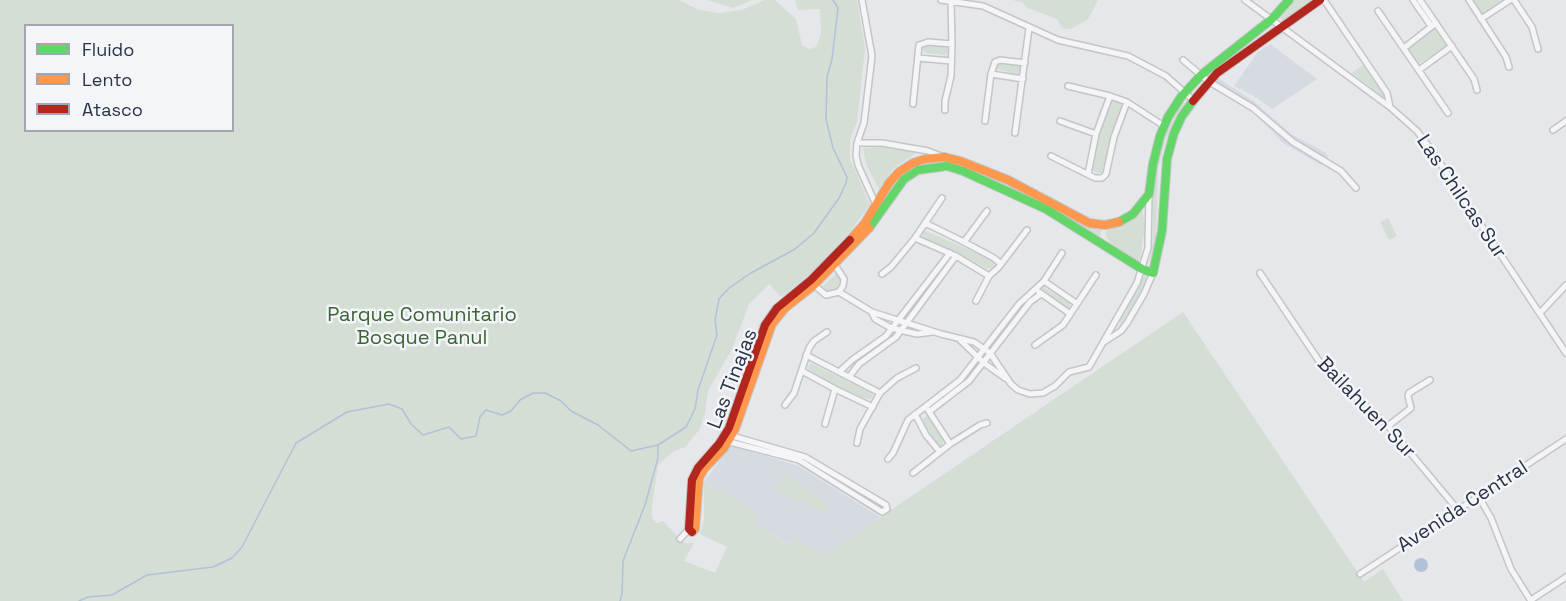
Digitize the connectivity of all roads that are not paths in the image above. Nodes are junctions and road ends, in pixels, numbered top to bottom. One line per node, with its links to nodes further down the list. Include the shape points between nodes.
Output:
1 (862, 0): 48 (street, via 872,56 864,123)
2 (941, 0): 10 (street)
3 (1245, 0): 12 (street, Las Chilcas Sur)
4 (1290, 0): 12 (street)
5 (1322, 0): 15 (street); 38 (street, via 1387,93)
6 (1413, 0): 14 (street)
7 (1420, 0): 14 (street)
8 (1469, 0): 13 (street)
9 (1512, 0): 13 (street); 20 (street, via 1532,27)
10 (951, 1): 16 (street, via 991,8); 17 (street)
11 (1378, 11): 19 (street)
12 (1272, 19): 15 (street, Las Chilcas Sur); 28 (street)
13 (1481, 19): 25 (street)
14 (1434, 25): 18 (street); 19 (street)
15 (1282, 26): 30 (street); 38 (street, Las Chilcas Sur)
16 (1029, 28): 24 (street); 33 (street, via 1067,43 1128,56)
17 (952, 44): 21 (street, via 923,43 919,45); 23 (street)
18 (1452, 46): 26 (street); 32 (street)
19 (1404, 48): 26 (street)
20 (1538, 49)
21 (918, 58): 23 (street); 37 (street)
22 (1183, 60): 28 (street)
23 (951, 61): 39 (street)
24 (1025, 63): 27 (street, via 1000,60 992,66); 29 (street)
25 (1509, 67)
26 (1419, 70): 40 (street)
27 (991, 74): 29 (street); 41 (street)
28 (1201, 75): 30 (street); 33 (street)
29 (1023, 79): 46 (street)
30 (1208, 81): 35 (street); 54 (street, via 1238,97 1293,142 1341,171)
31 (1068, 86): 34 (street)
32 (1477, 90)
33 (1185, 92): 35 (street); 44 (street)
34 (1110, 96): 36 (street); 47 (street)
35 (1193, 100): 71 (street, via 1177,125 1168,150 1160,246)
36 (1127, 102): 44 (street); 53 (street, via 1106,174 1099,178)
37 (913, 104)
38 (1390, 107): 86 (street, Las Chilcas Sur, via 1427,143)
39 (945, 110)
40 (1448, 113)
41 (985, 121)
42 (1060, 121): 47 (street)
43 (1566, 121): 45 (street)
44 (1164, 126): 55 (street)
45 (1553, 130)
46 (1016, 133)
47 (1096, 134): 53 (street)
48 (857, 143): 49 (street); 57 (street, via 857,162)
49 (911, 148): 51 (street); 52 (street, via 918,153)
50 (1051, 156): 53 (street)
51 (944, 157): 52 (street); 60 (street, via 1008,180 1089,223)
52 (919, 161): 57 (street, via 895,176)
53 (1088, 174)
54 (1356, 188)
55 (1149, 194): 60 (street, via 1128,217); 70 (street, via 1150,234)
56 (942, 198): 59 (street)
57 (878, 209): 64 (street, via 908,176 924,168 947,166 1015,193); 69 (street, Las Tinajas); 117 (street, Las Tinajas, via 769,319)
58 (987, 211): 63 (street)
59 (925, 223): 62 (street); 63 (street)
60 (1108, 225): 64 (street, via 1102,232)
61 (1027, 230): 68 (street)
62 (915, 238): 65 (street); 73 (street)
63 (964, 242): 68 (street)
64 (1105, 245): 70 (street)
65 (950, 253): 67 (street); 87 (street)
66 (1062, 254): 76 (street)
67 (956, 256): 75 (street); 88 (street)
68 (1001, 264): 75 (street)
69 (835, 265): 77 (street, Las Tinajas); 80 (street, via 844,279)
70 (1142, 269): 71 (street); 94 (street)
71 (1153, 273): 94 (street, via 1128,323)
72 (1260, 273): 116 (street, Bailahuen Sur, via 1323,367)
73 (882, 274)
74 (1096, 275): 83 (street)
75 (989, 276): 82 (street)
76 (1044, 281): 79 (street); 83 (street)
77 (814, 285): 80 (street, via 826,295); 117 (street, Las Tinajas, via 772,324)
78 (1566, 285): 86 (street)
79 (1035, 289): 81 (street); 96 (street)
80 (839, 292): 84 (street)
81 (1041, 294): 85 (street); 97 (street, via 1030,302)
82 (976, 301)
83 (1076, 303): 85 (street)
84 (872, 312): 87 (street); 89 (street, via 875,319)
85 (1069, 313): 95 (street, via 1059,328)
86 (1540, 314): 98 (street, Las Chilcas Sur)
87 (897, 320): 88 (street); 89 (street)
88 (906, 322): 90 (street); 92 (street)
89 (891, 328): 90 (street); 104 (street)
90 (900, 331): 92 (street); 105 (street, via 854,368)
91 (827, 332): 99 (street, via 814,341)
92 (935, 332): 93 (street)
93 (960, 340): 96 (street, via 974,342); 100 (street)
94 (1103, 342): 107 (street, via 1089,367 1069,372 1051,389 1039,394 1022,392)
95 (1035, 345)
96 (984, 349): 97 (street); 100 (street)
97 (990, 353): 101 (street); 107 (street)
98 (1566, 353)
99 (806, 355): 103 (street); 104 (street)
100 (978, 358): 101 (street); 112 (street)
101 (984, 363): 107 (street); 112 (street, via 963,388)
102 (916, 368): 109 (street)
103 (802, 371): 108 (street); 110 (street)
104 (839, 372): 105 (street)
105 (849, 377): 109 (street)
106 (1430, 380): 116 (street, via 1409,393 1411,408)
107 (1009, 381)
108 (835, 389): 111 (street); 115 (street)
109 (880, 393): 111 (street)
110 (785, 405)
111 (873, 407): 119 (street)
112 (928, 409): 113 (street); 120 (street)
113 (915, 414): 121 (street); 122 (street)
114 (987, 423): 120 (street)
115 (825, 424)
116 (1388, 426): 125 (street, Bailahuen Sur)
117 (727, 437): 117 (street, via 799,460 882,512 887,510 886,505 805,457); 126 (street, Las Tinajas, via 699,478 695,529)
118 (1566, 439): 124 (street, Avenida Central)
119 (857, 443)
120 (950, 444): 121 (street)
121 (940, 452): 123 (street)
122 (888, 459)
123 (913, 473)
124 (1479, 497): 125 (street, Avenida Central); 130 (street, via 1511,569)
125 (1458, 510): 128 (street, Avenida Central)
126 (689, 529): 127 (street)
127 (680, 539)
128 (1360, 574)
129 (1566, 577): 130 (street)
130 (1530, 599): 131 (street)
131 (1521, 601)

